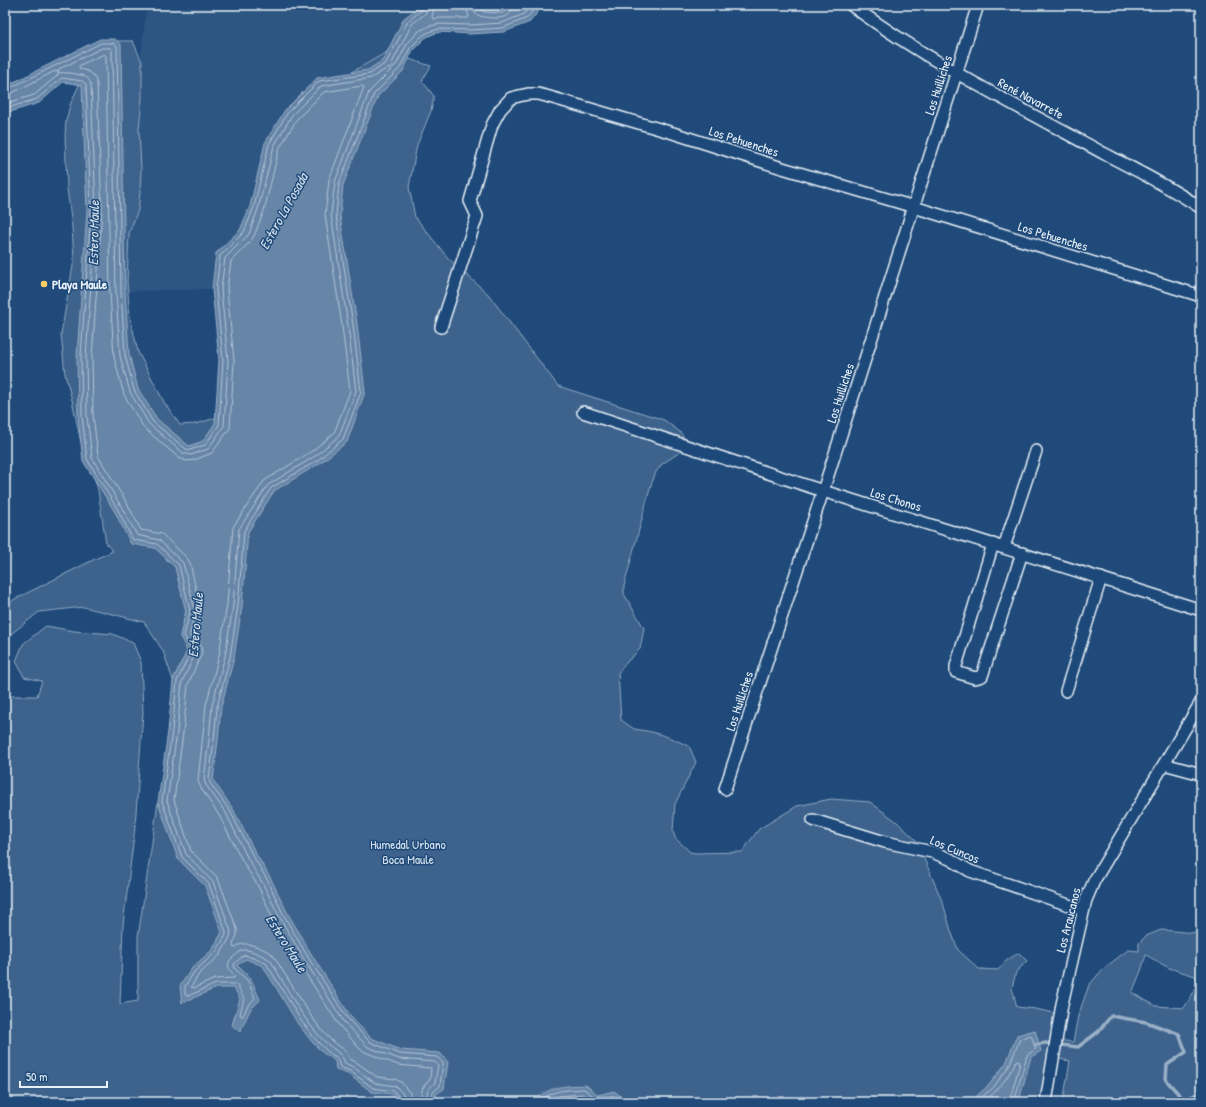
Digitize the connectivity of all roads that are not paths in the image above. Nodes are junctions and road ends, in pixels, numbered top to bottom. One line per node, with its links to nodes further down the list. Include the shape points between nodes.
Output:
1 (851, 5): 3 (street, René Navarrete, via 904,42)
2 (978, 5): 3 (street, Los Huilliches)
3 (956, 73): 4 (street, Los Huilliches); 5 (street, René Navarrete, via 1138,171)
4 (914, 207): 6 (street, Los Pehuenches); 7 (street, Los Pehuenches, via 546,96 528,94 511,98 500,110 492,125 470,201 477,216); 10 (street, Los Huilliches)
5 (1201, 208)
6 (1201, 296)
7 (441, 327)
8 (583, 412): 10 (street, Los Chonos)
9 (1036, 451): 11 (street)
10 (824, 490): 11 (street, Los Chonos); 19 (street, Los Huilliches)
11 (999, 545): 12 (street, Los Chonos); 12 (street, via 956,672 975,678 982,676)
12 (1022, 553): 13 (street, Los Chonos)
13 (1101, 578): 14 (street, Los Chonos); 15 (street)
14 (1201, 610)
15 (1066, 691)
16 (1201, 702): 17 (street, Los Araucanos)
17 (1164, 764): 18 (street); 21 (street, Los Araucanos, via 1094,880)
18 (1201, 774)
19 (725, 789)
20 (813, 820): 21 (street, Los Cuncos, via 885,842 932,852 970,871)
21 (1084, 910): 22 (street, Los Araucanos, via 1062,1004)
22 (1046, 1102)

